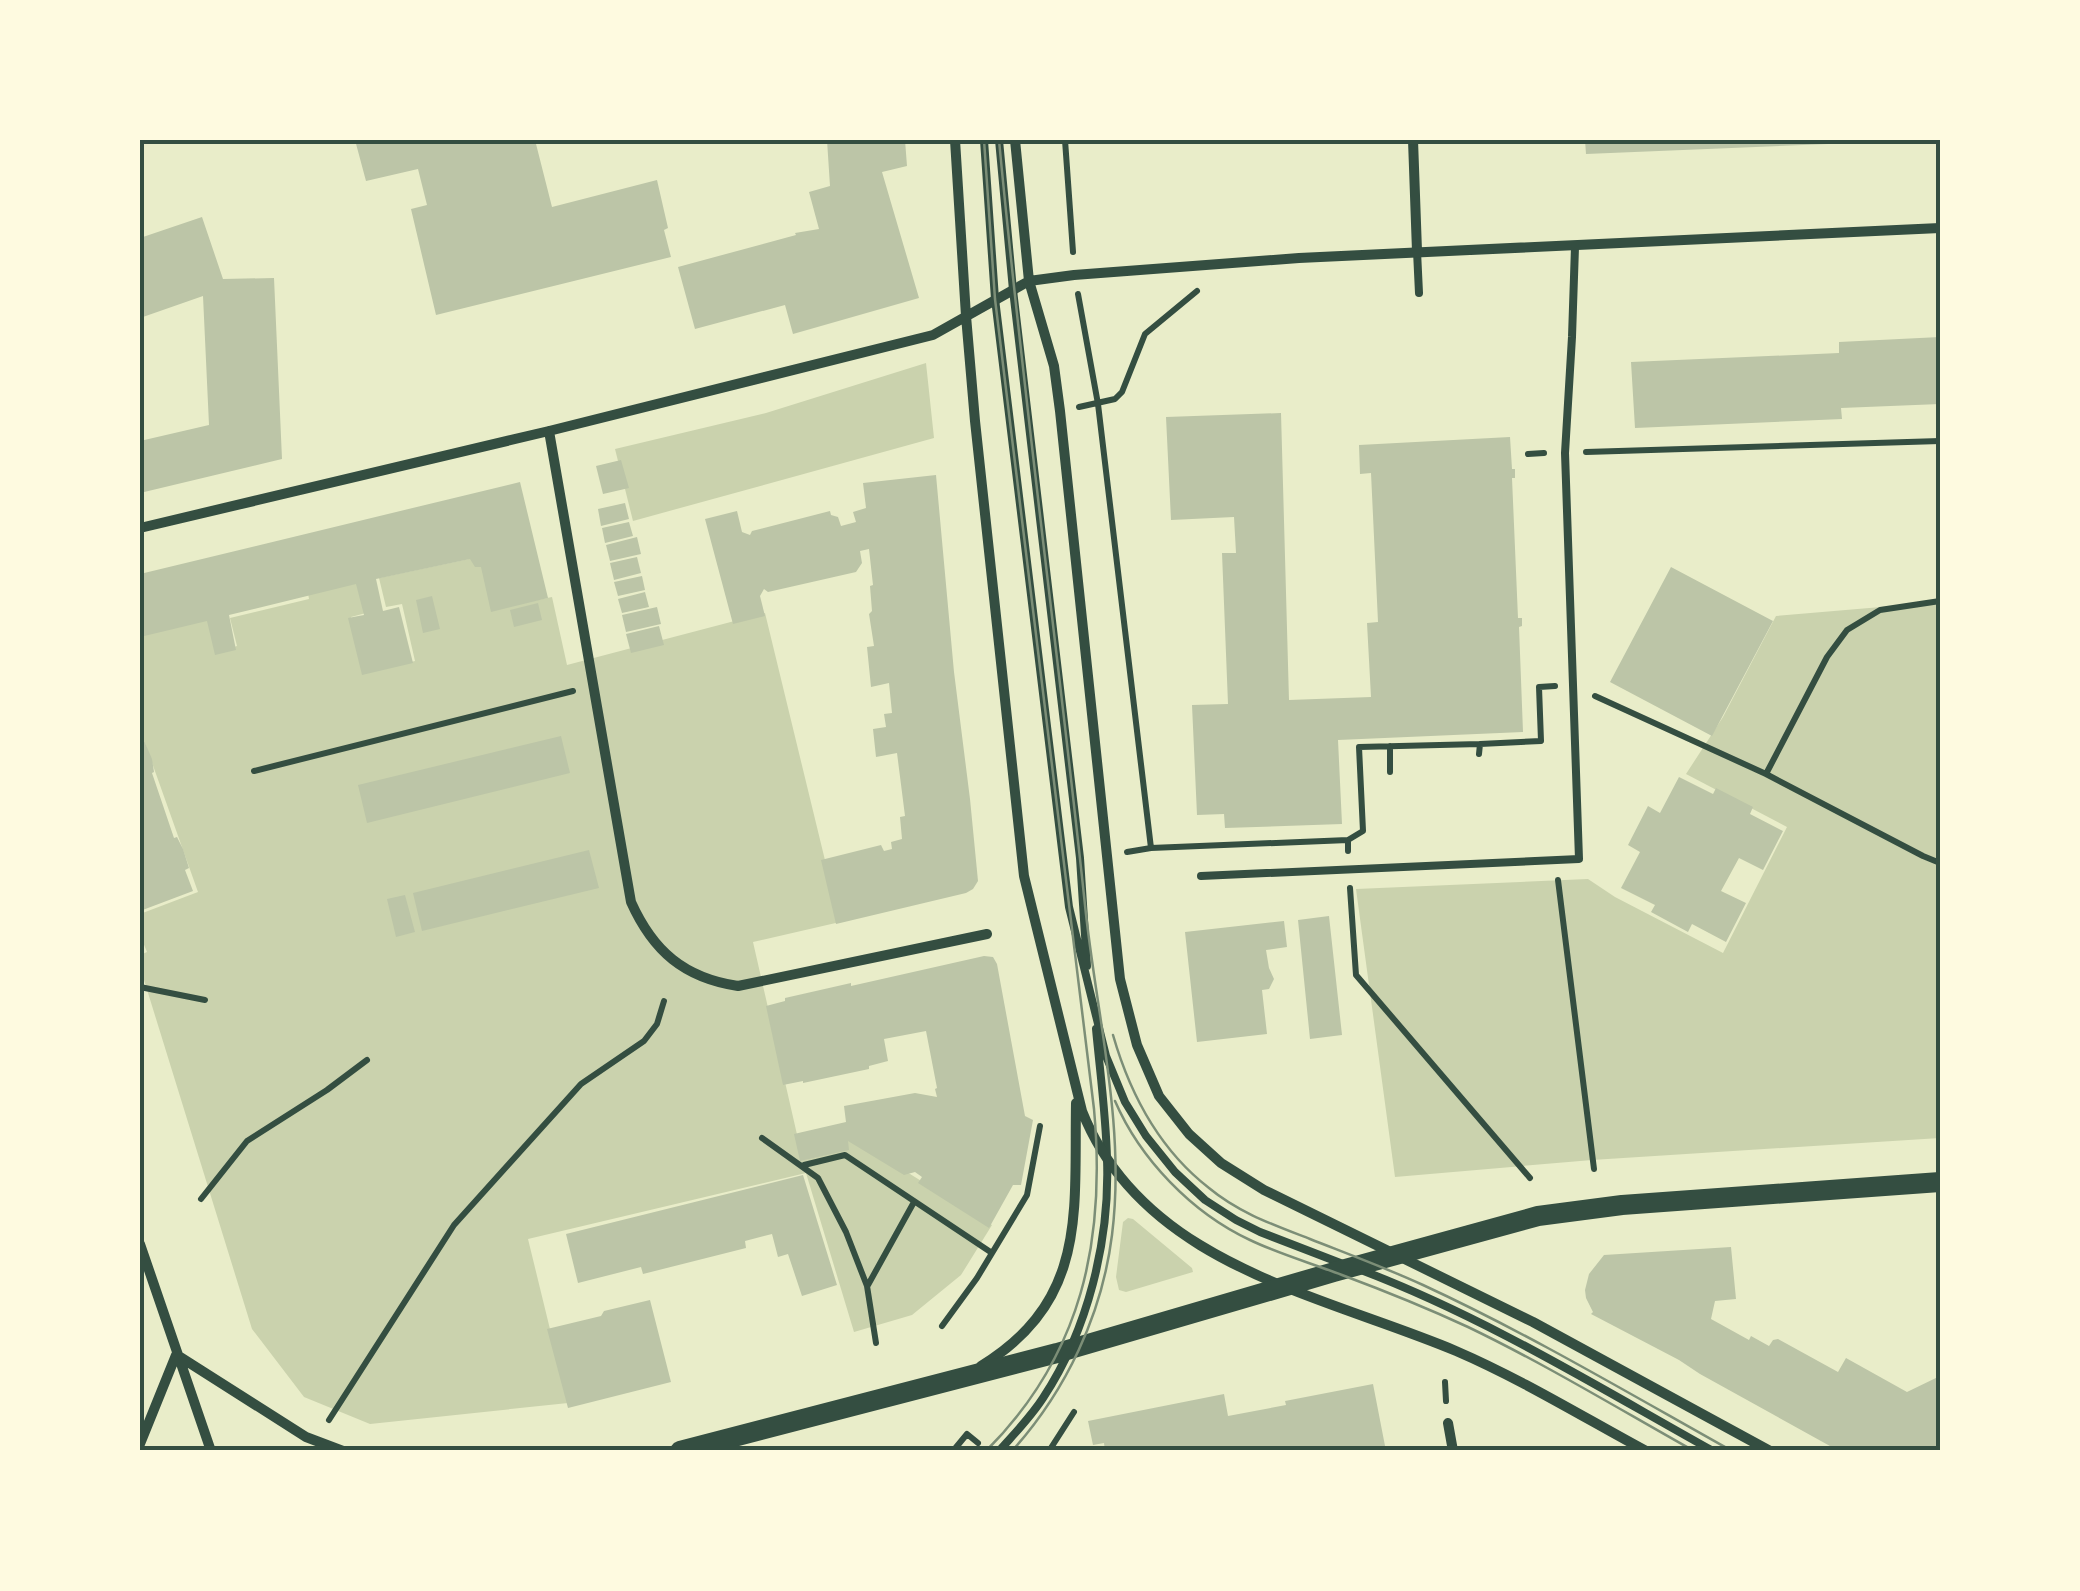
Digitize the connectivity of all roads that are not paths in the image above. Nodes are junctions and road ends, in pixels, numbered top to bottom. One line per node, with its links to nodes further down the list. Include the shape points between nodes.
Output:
1 (956, 140): 13 (street)
2 (984, 140): 12 (lane)
3 (999, 140): 10 (lane)
4 (1016, 140): 9 (street)
5 (1412, 140): 8 (street)
6 (1940, 228): 7 (street)
7 (1575, 247): 8 (street); 16 (lane, via 1564,453 1580,859)
8 (1417, 252): 9 (street); 11 (lane)
9 (1029, 281): 10 (street); 23 (street, via 1054,366 1120,979 1145,1068 1172,1115 1221,1163)
10 (1013, 290): 12 (street); 18 (lane, via 1080,858)
11 (1419, 292)
12 (995, 299): 13 (street); 18 (lane, via 1069,907)
13 (966, 316): 14 (street, via 933,334); 19 (street, via 1024,876)
14 (549, 431): 15 (street); 17 (street, via 631,902 656,945 689,972 738,986)
15 (140, 528)
16 (1200, 876)
17 (987, 934)
18 (1088, 986): 20 (lane); 24 (lane, via 1124,1102 1175,1172 1236,1220)
19 (1076, 1087): 20 (street); 28 (street, via 1072,1222 1058,1286 1023,1336)
20 (1108, 1160): 25 (street, via 1165,1221); 26 (lane, via 1100,1253)
21 (1940, 1182): 23 (main road, via 1550,1214)
22 (140, 1244): 27 (street)
23 (1398, 1255): 24 (main road); 38 (street)
24 (1353, 1267): 25 (main road); 37 (lane, via 1494,1330)
25 (1283, 1287): 26 (main road); 36 (street, via 1456,1351)
26 (1069, 1349): 28 (main road); 34 (lane, via 1044,1397)
27 (176, 1354): 30 (street); 31 (street); 32 (street, via 306,1437)
28 (960, 1377): 33 (main road)
29 (1448, 1422): 35 (street)
30 (140, 1444)
31 (212, 1451)
32 (342, 1451)
33 (680, 1451)
34 (998, 1451)
35 (1453, 1451)
36 (1646, 1451)
37 (1714, 1451)
38 (1770, 1451)

